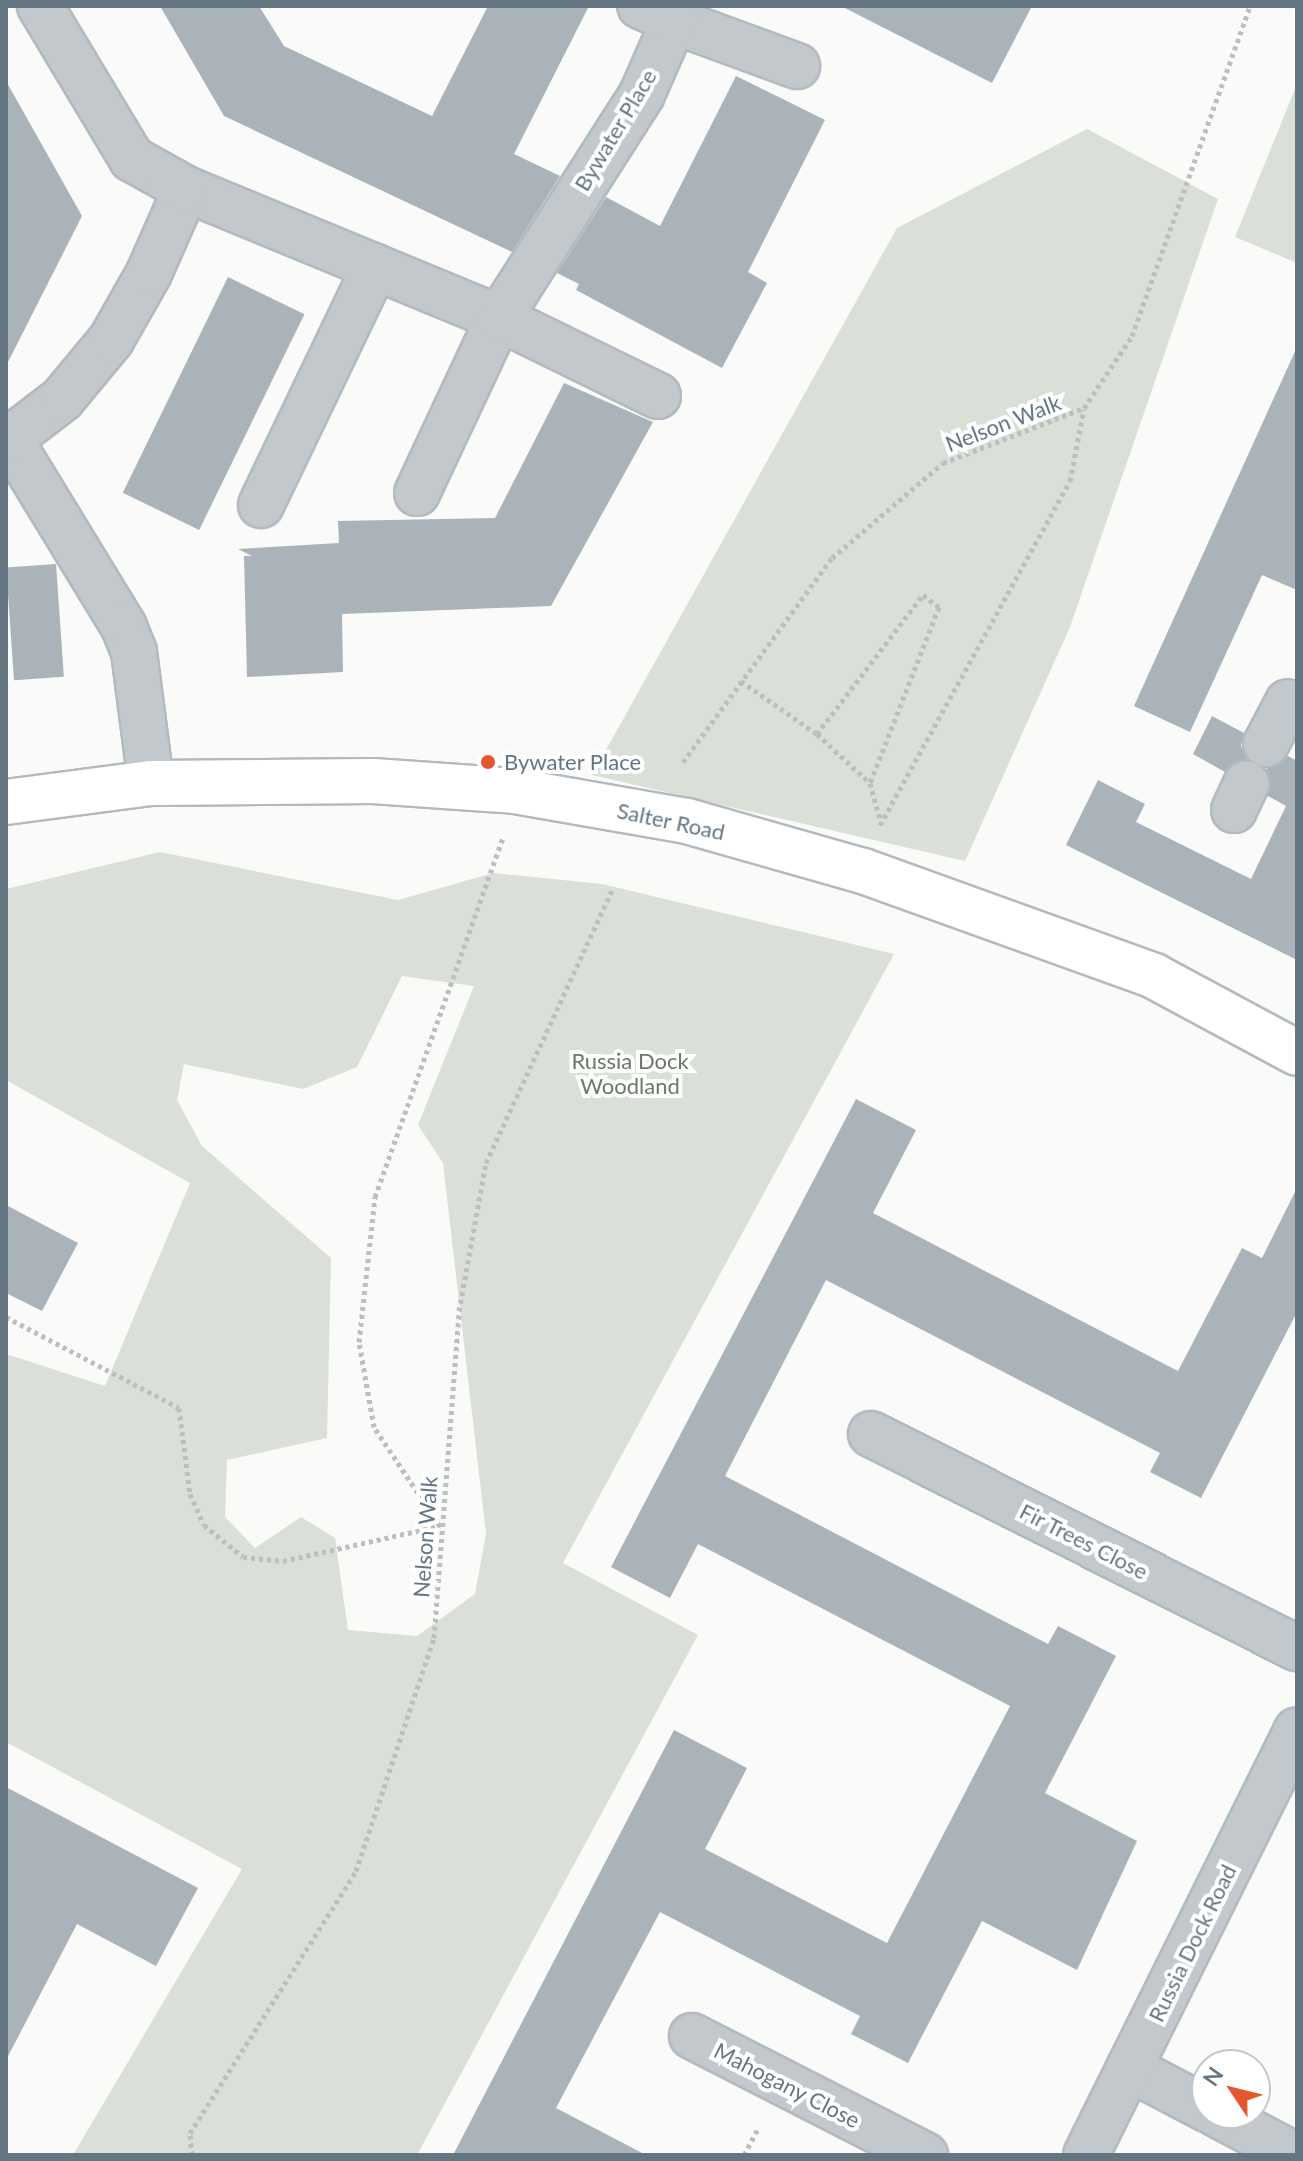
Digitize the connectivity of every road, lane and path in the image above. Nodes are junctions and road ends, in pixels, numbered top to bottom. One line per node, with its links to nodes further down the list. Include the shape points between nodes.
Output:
1 (40, 6): 5 (street, via 132,159)
2 (1250, 6): 9 (path, Nelson Walk, via 1132,336)
3 (657, 13): 4 (street, Bywater Place); 7 (street, Bywater Place, via 642,94)
4 (797, 66)
5 (186, 189): 6 (street); 10 (street, via 149,273 111,340 62,399)
6 (375, 267): 7 (street); 12 (street)
7 (499, 318): 8 (street); 11 (street, Bywater Place)
8 (658, 396)
9 (1084, 408): 13 (path, Nelson Walk, via 943,463 832,558); 22 (path, via 1070,481)
10 (8, 441): 18 (street, via 124,627 134,652)
11 (417, 493)
12 (261, 505)
13 (741, 681): 15 (path); 17 (path, Nelson Walk)
14 (1294, 698): 16 (street)
15 (817, 734): 19 (path); 19 (path, via 923,595 939,607)
16 (1266, 744)
17 (683, 762)
18 (151, 783): 20 (main road, Salter Road, via 373,781); 21 (main road, Salter Road)
19 (870, 783): 22 (path)
20 (515, 791): 23 (main road, Salter Road, via 687,821); 28 (path, via 493,873 375,1197 359,1342 374,1427)
21 (6, 802)
22 (881, 823): 23 (path)
23 (863, 871): 25 (main road, Salter Road, via 1154,976)
24 (612, 890): 28 (path, Nelson Walk, via 486,1163 459,1311)
25 (1297, 1053)
26 (6, 1317): 28 (path, via 179,1408 190,1494 204,1525 243,1557 283,1561)
27 (871, 1434): 29 (street, Fir Trees Close)
28 (440, 1526): 35 (path, Nelson Walk, via 434,1638 356,1871 190,2133)
29 (1297, 1648)
30 (1297, 1730): 32 (street, Russia Dock Road)
31 (692, 2036): 36 (street, Mahogany Close)
32 (1129, 2068): 33 (street); 37 (street, Russia Dock Road)
33 (1191, 2101)
34 (1245, 2129): 38 (street)
35 (192, 2155)
36 (925, 2155)
37 (1086, 2155)
38 (1294, 2155)

